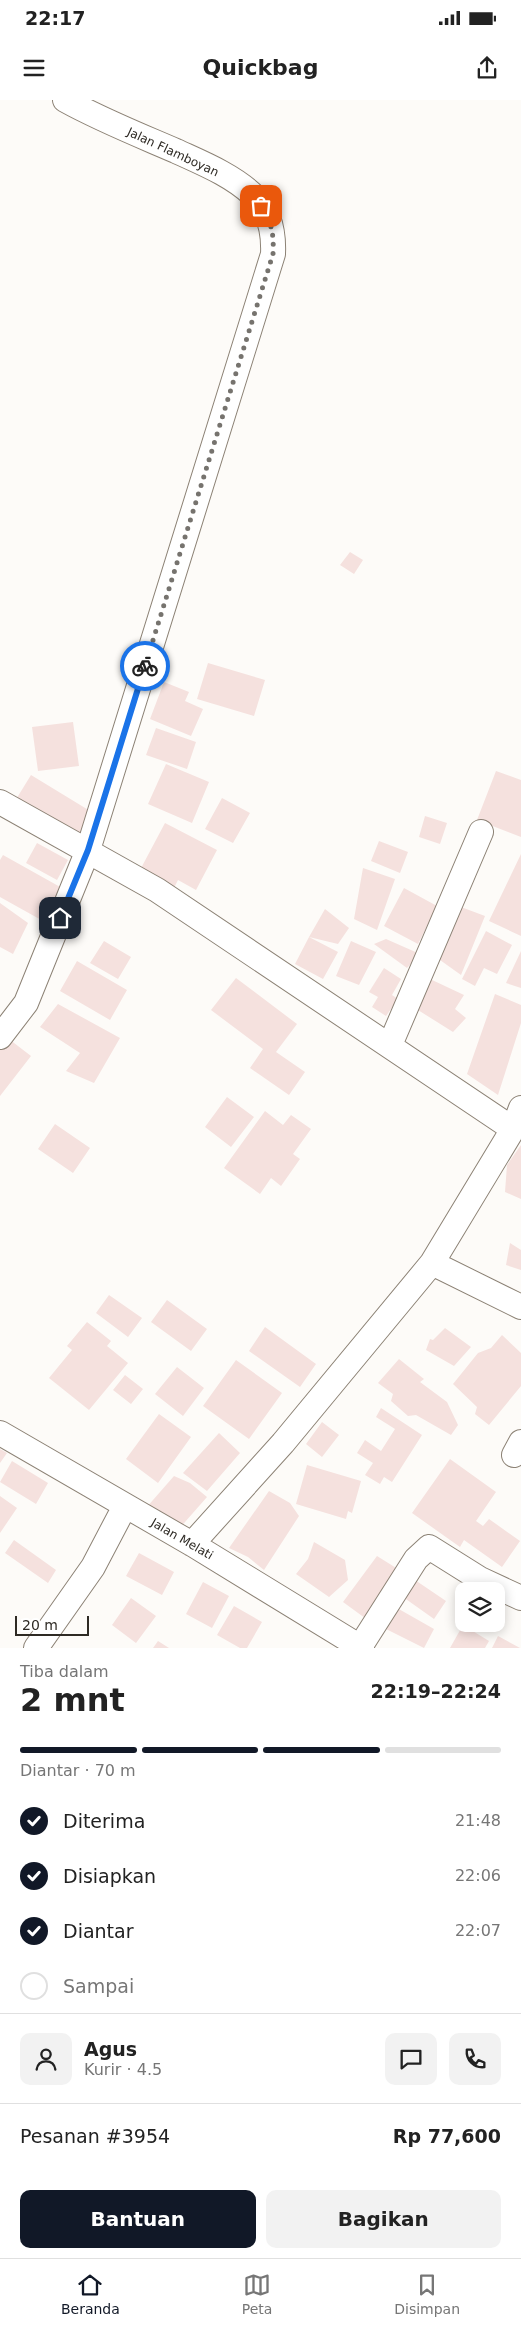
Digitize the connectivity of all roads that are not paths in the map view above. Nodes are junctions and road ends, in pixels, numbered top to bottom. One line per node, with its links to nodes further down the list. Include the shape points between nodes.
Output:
1 (65, 100): 4 (street, Jalan Flamboyan, via 230,178 253,195 269,218 274,234 273,254)
2 (0, 802): 4 (street)
3 (480, 832): 6 (street)
4 (88, 850): 5 (street, Jalan Flamboyan, via 26,1003); 6 (street, via 157,890)
5 (0, 1037)
6 (390, 1045): 7 (street)
7 (517, 1118): 8 (street)
8 (432, 1263): 9 (street); 12 (street, via 283,1443)
9 (521, 1307)
10 (0, 1434): 11 (street, Jalan Melati)
11 (125, 1506): 12 (street, Jalan Melati); 15 (street, via 93,1567)
12 (192, 1544): 14 (street, Jalan Melati)
13 (521, 1598): 14 (street, via 480,1579 429,1547 416,1559)
14 (361, 1647)
15 (36, 1648)

